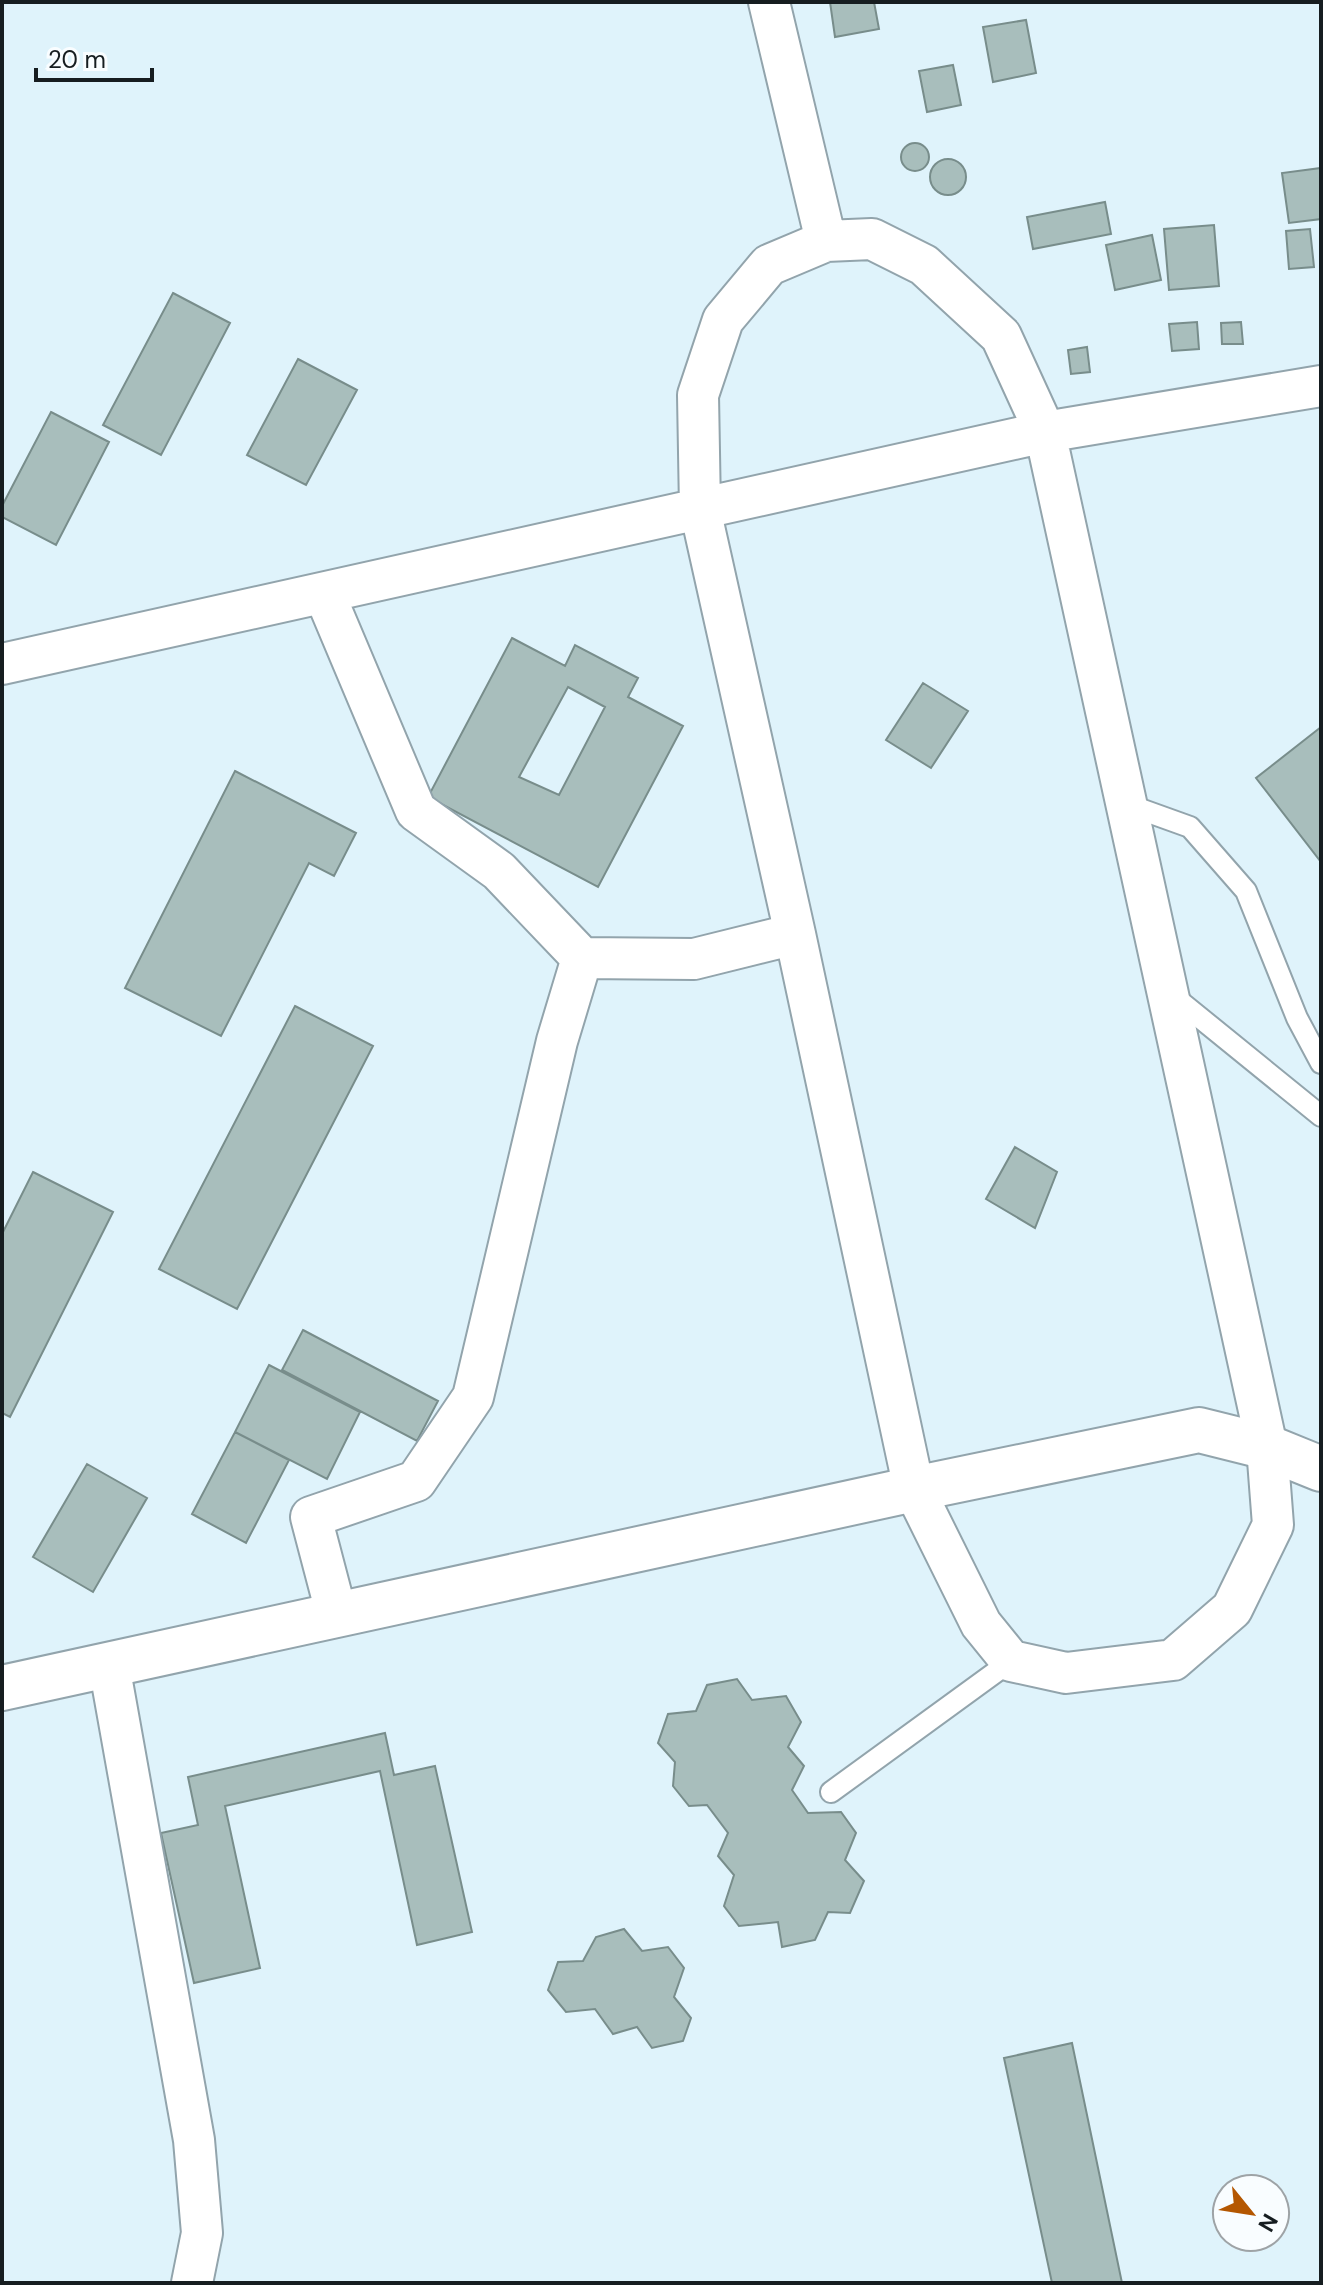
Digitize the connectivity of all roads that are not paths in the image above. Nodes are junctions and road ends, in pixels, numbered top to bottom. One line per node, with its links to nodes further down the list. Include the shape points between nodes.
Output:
1 (769, 2): 2 (street)
2 (826, 241): 4 (street, via 872,239 924,265 1001,336); 5 (street, via 769,265 723,320 698,395)
3 (1321, 386): 4 (street)
4 (1045, 432): 5 (street); 8 (street)
5 (700, 509): 6 (street); 9 (street)
6 (324, 593): 7 (street); 10 (street, via 416,811 499,871)
7 (2, 664)
8 (1126, 804): 11 (street); 12 (lane, via 1190,827 1246,891 1297,1018)
9 (795, 934): 10 (street, via 694,959); 16 (street)
10 (582, 958): 17 (street, via 557,1041 473,1397 416,1481 311,1517)
11 (1167, 991): 13 (lane); 14 (street)
12 (1321, 1063)
13 (1321, 1116)
14 (1267, 1447): 15 (street); 16 (street, via 1199,1430); 18 (street, via 1273,1525 1232,1609 1173,1660 1066,1673)
15 (1321, 1469)
16 (914, 1489): 17 (street); 18 (street, via 981,1624)
17 (337, 1616): 19 (street)
18 (1011, 1661): 21 (lane)
19 (109, 1665): 20 (street); 22 (street, via 194,2140 202,2233)
20 (2, 1688)
21 (831, 1792)
22 (192, 2283)

